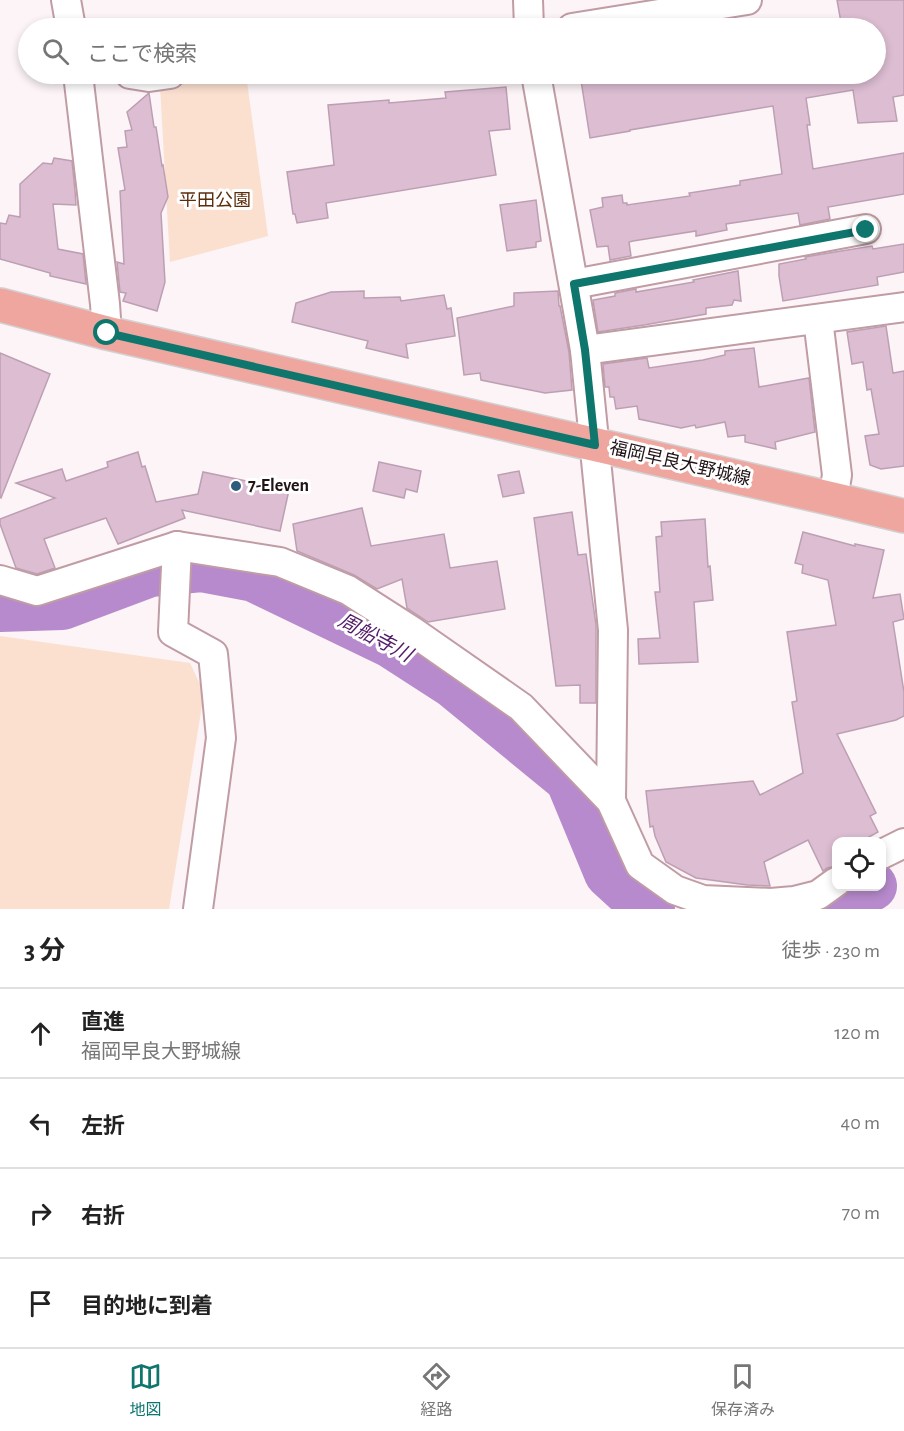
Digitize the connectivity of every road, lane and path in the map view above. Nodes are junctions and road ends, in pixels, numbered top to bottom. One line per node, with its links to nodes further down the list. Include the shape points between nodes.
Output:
1 (66, 0): 4 (street)
2 (528, 0): 5 (street)
3 (747, 0): 6 (street)
4 (69, 18)
5 (529, 18)
6 (634, 18)
7 (79, 84): 14 (street)
8 (538, 84): 10 (street)
9 (866, 230): 10 (street)
10 (574, 284): 15 (street)
11 (0, 305): 14 (main road, 福岡早良大野城線)
12 (904, 307): 13 (street)
13 (818, 319): 15 (street); 17 (street, via 837,475)
14 (107, 333): 16 (main road, 福岡早良大野城線)
15 (585, 350): 16 (street)
16 (595, 445): 17 (main road, 福岡早良大野城線); 21 (street, via 613,630)
17 (833, 499): 18 (main road, 福岡早良大野城線)
18 (904, 516)
19 (177, 546): 20 (street, via 37,591); 21 (street, via 280,562 348,590 520,707); 26 (street, via 173,632 213,654 221,738)
20 (0, 580)
21 (611, 801): 25 (street, via 640,865)
22 (904, 843): 23 (street)
23 (886, 852)
24 (832, 885): 25 (street, via 818,895 794,901)
25 (703, 904)
26 (198, 909)

